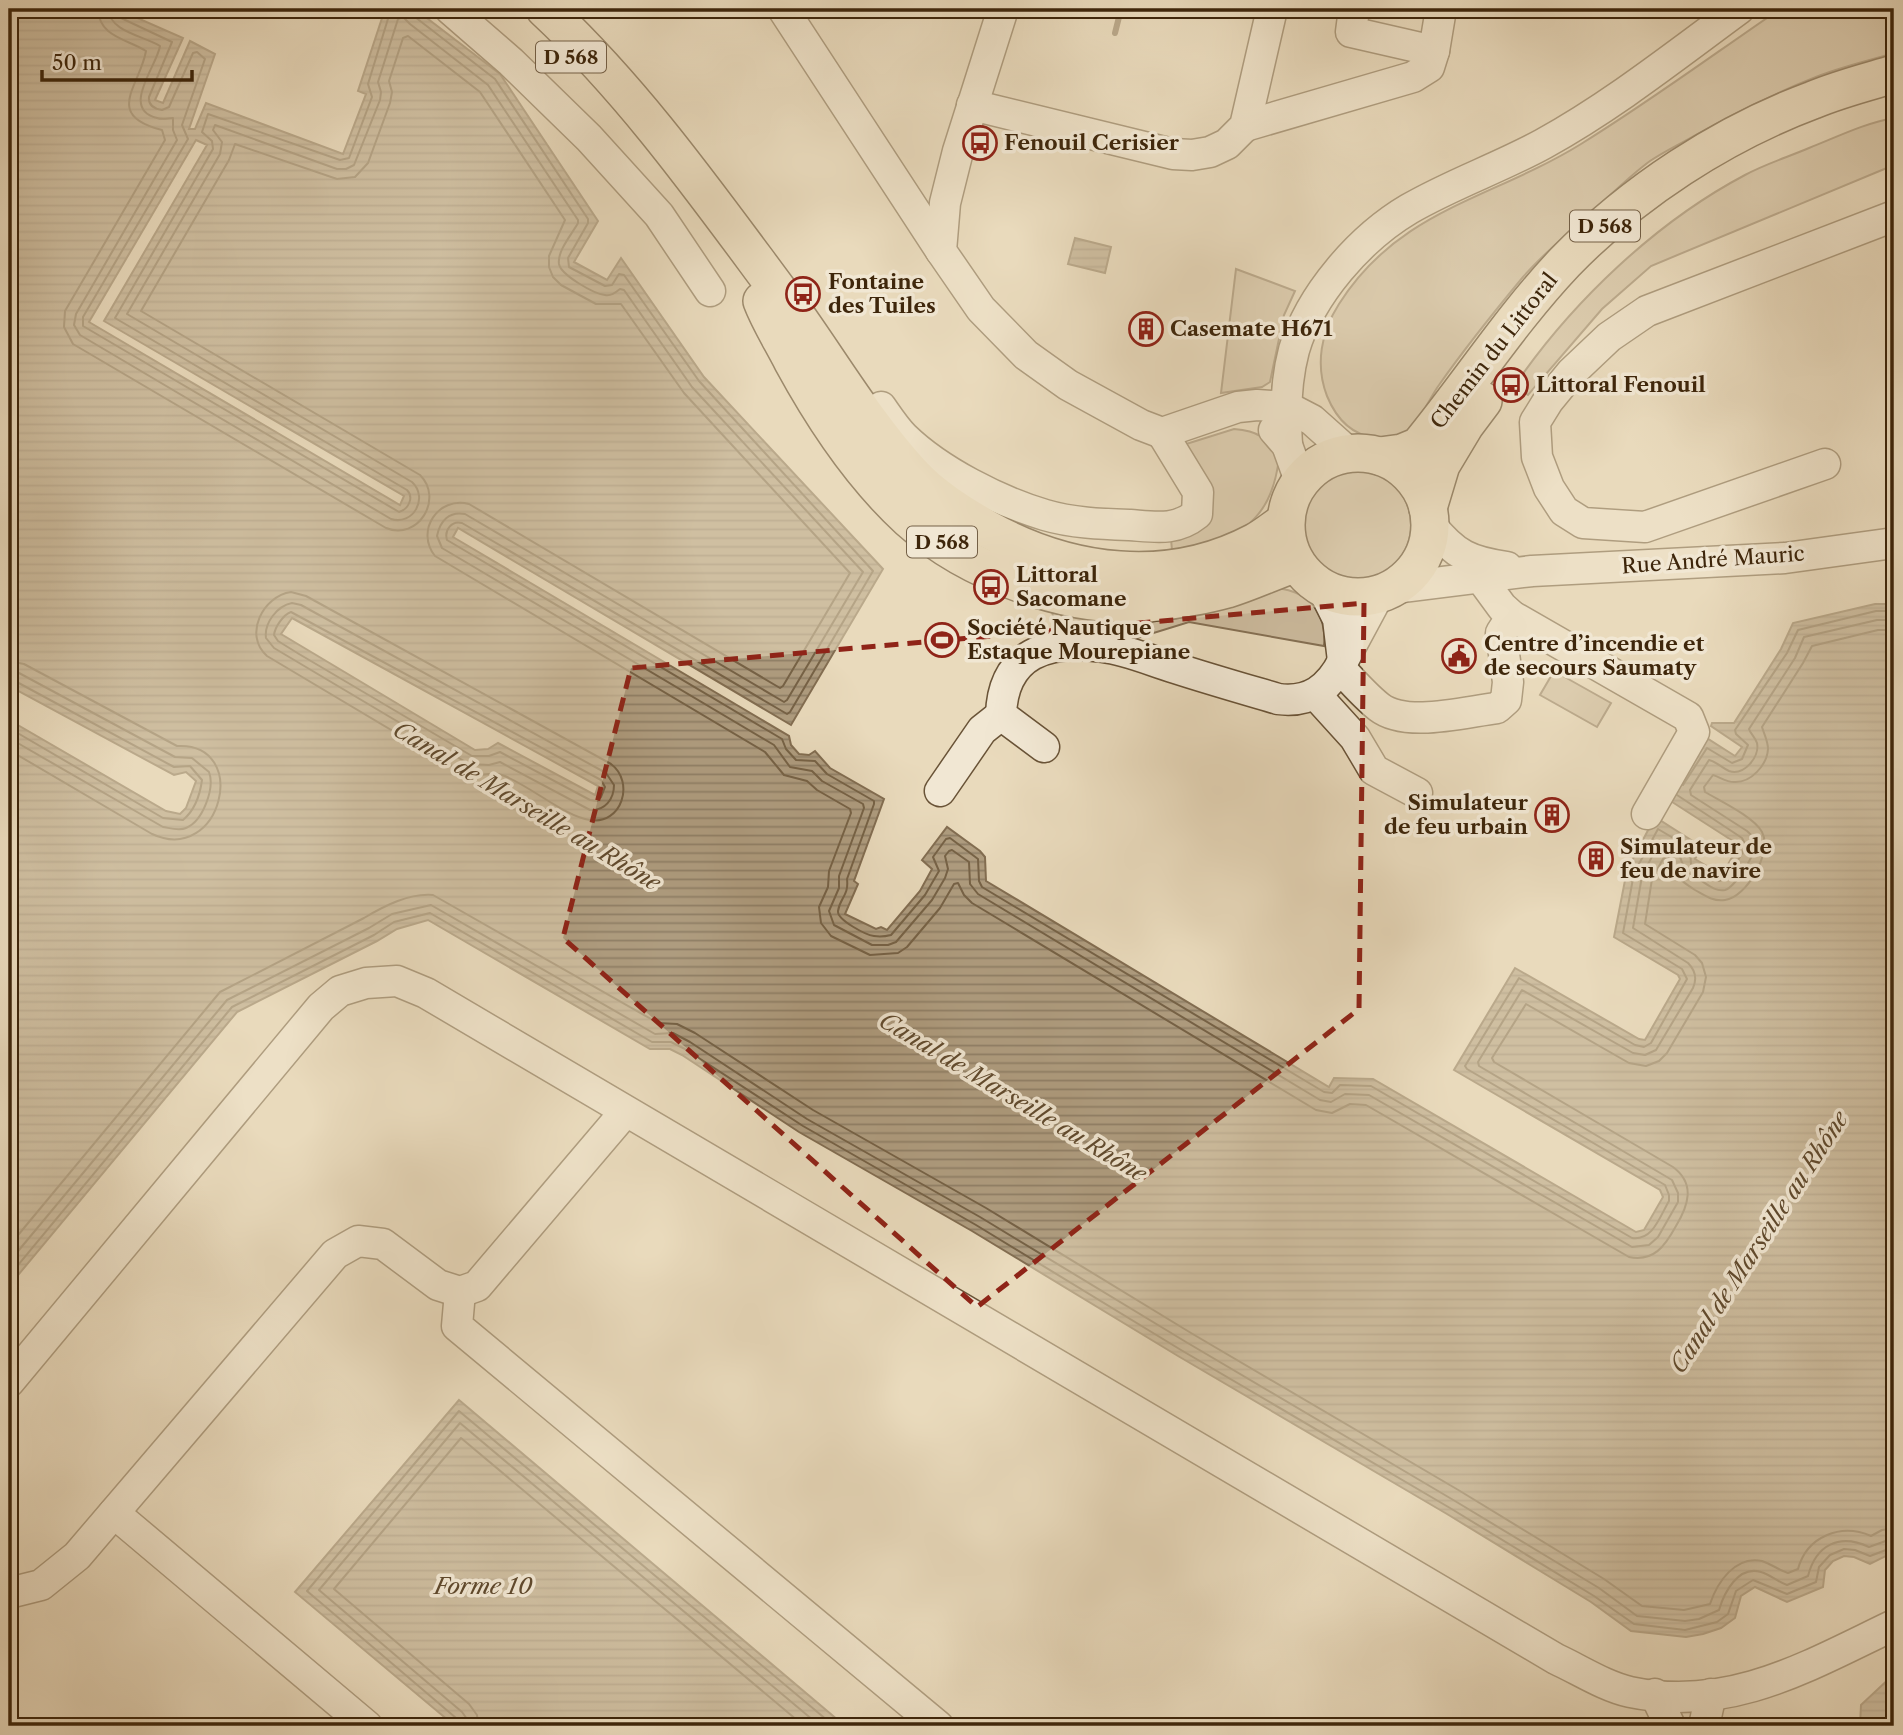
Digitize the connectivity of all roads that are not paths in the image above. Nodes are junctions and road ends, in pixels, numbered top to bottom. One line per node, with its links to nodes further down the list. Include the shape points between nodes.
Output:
1 (450, 9): 19 (street, via 589,138 659,215)
2 (518, 9): 13 (main road, D 568)
3 (545, 9): 13 (main road, D 568)
4 (783, 9): 18 (street)
5 (1003, 9): 14 (street)
6 (1272, 9): 15 (street)
7 (1354, 9): 10 (street, via 1351,32)
8 (1441, 9): 10 (street)
9 (1739, 9): 21 (street, via 1567,130 1407,210 1377,232 1324,289 1305,326)
10 (1434, 51): 15 (street, via 1429,67 1413,77)
11 (1894, 74): 25 (main road, Chemin du Littoral / D 568, via 1772,117 1650,188 1566,261 1513,322 1419,446 1402,453)
12 (1894, 99): 28 (main road, Chemin du Littoral / D 568, via 1816,124 1735,162 1662,211 1598,264 1532,336 1465,425 1441,465)
13 (629, 100): 17 (main road, D 568)
14 (972, 105): 15 (street, via 1173,154 1210,152 1227,144); 18 (street, via 945,203)
15 (1245, 126)
16 (1894, 216): 26 (street, via 1647,311 1609,337 1570,373 1535,422 1537,457 1549,488 1564,511 1583,523 1645,527)
17 (738, 238): 29 (main road, D 568, via 911,474 934,495 1004,538 1084,567 1147,571 1177,569 1219,556 1255,542); 31 (main road, D 568, via 764,306 844,444 911,521 992,573 1041,591 1115,603 1147,603 1226,589)
18 (941, 251): 23 (street, via 981,309 1026,355 1068,385)
19 (710, 291)
20 (857, 374): 23 (street, via 902,436 918,448 973,484 1046,515 1117,524 1170,527 1186,523 1196,514 1198,492)
21 (1299, 414): 22 (street, via 1257,405); 24 (street); 25 (street)
22 (1207, 419): 23 (street); 24 (street, via 1253,420 1270,426)
23 (1162, 433)
24 (1287, 445): 27 (street)
25 (1365, 455): 27 (main road, via 1321,462); 28 (main road, via 1402,468 1419,486)
26 (1825, 464)
27 (1300, 481): 29 (main road)
28 (1429, 517): 32 (street, Rue André Mauric, via 1456,551 1478,563); 35 (main road, via 1426,550 1413,572)
29 (1285, 522): 31 (main road)
30 (1894, 543): 32 (street, Rue André Mauric, via 1785,558)
31 (1296, 563): 34 (main road)
32 (1532, 571): 33 (street, Rue André Mauric)
33 (1480, 577): 35 (street, Rue André Mauric); 36 (street)
34 (1323, 589): 35 (main road, via 1351,597); 37 (street, via 1338,620)
35 (1387, 591): 37 (street)
36 (1512, 616): 37 (street, via 1501,633 1508,682 1506,700 1497,708 1418,718 1398,716 1380,708); 43 (street, via 1688,717 1694,732)
37 (1341, 665): 38 (street)
38 (1316, 695): 39 (street, via 1293,701 1278,699 1104,647 1069,646 1041,649 1021,660 1002,695); 42 (street, via 1355,738 1374,770)
39 (1001, 715): 40 (street); 41 (street, via 982,730)
40 (1044, 747)
41 (940, 791)
42 (1417, 793)
43 (1647, 814)
44 (625, 1112): 45 (street, via 477,1286); 46 (street, via 426,993 397,981 366,983 340,992 321,1007); 50 (street, via 1556,1658 1611,1686)
45 (460, 1292): 47 (street, via 438,1284 383,1244 358,1241 335,1254); 53 (street, via 457,1326)
46 (9, 1382)
47 (114, 1513): 48 (street, via 78,1556 41,1585); 52 (street)
48 (9, 1590)
49 (1894, 1625): 51 (street, via 1768,1683)
50 (1655, 1694): 51 (street); 54 (street)
51 (1711, 1694): 55 (street)
52 (367, 1726)
53 (938, 1726)
54 (1670, 1726)
55 (1704, 1726)

